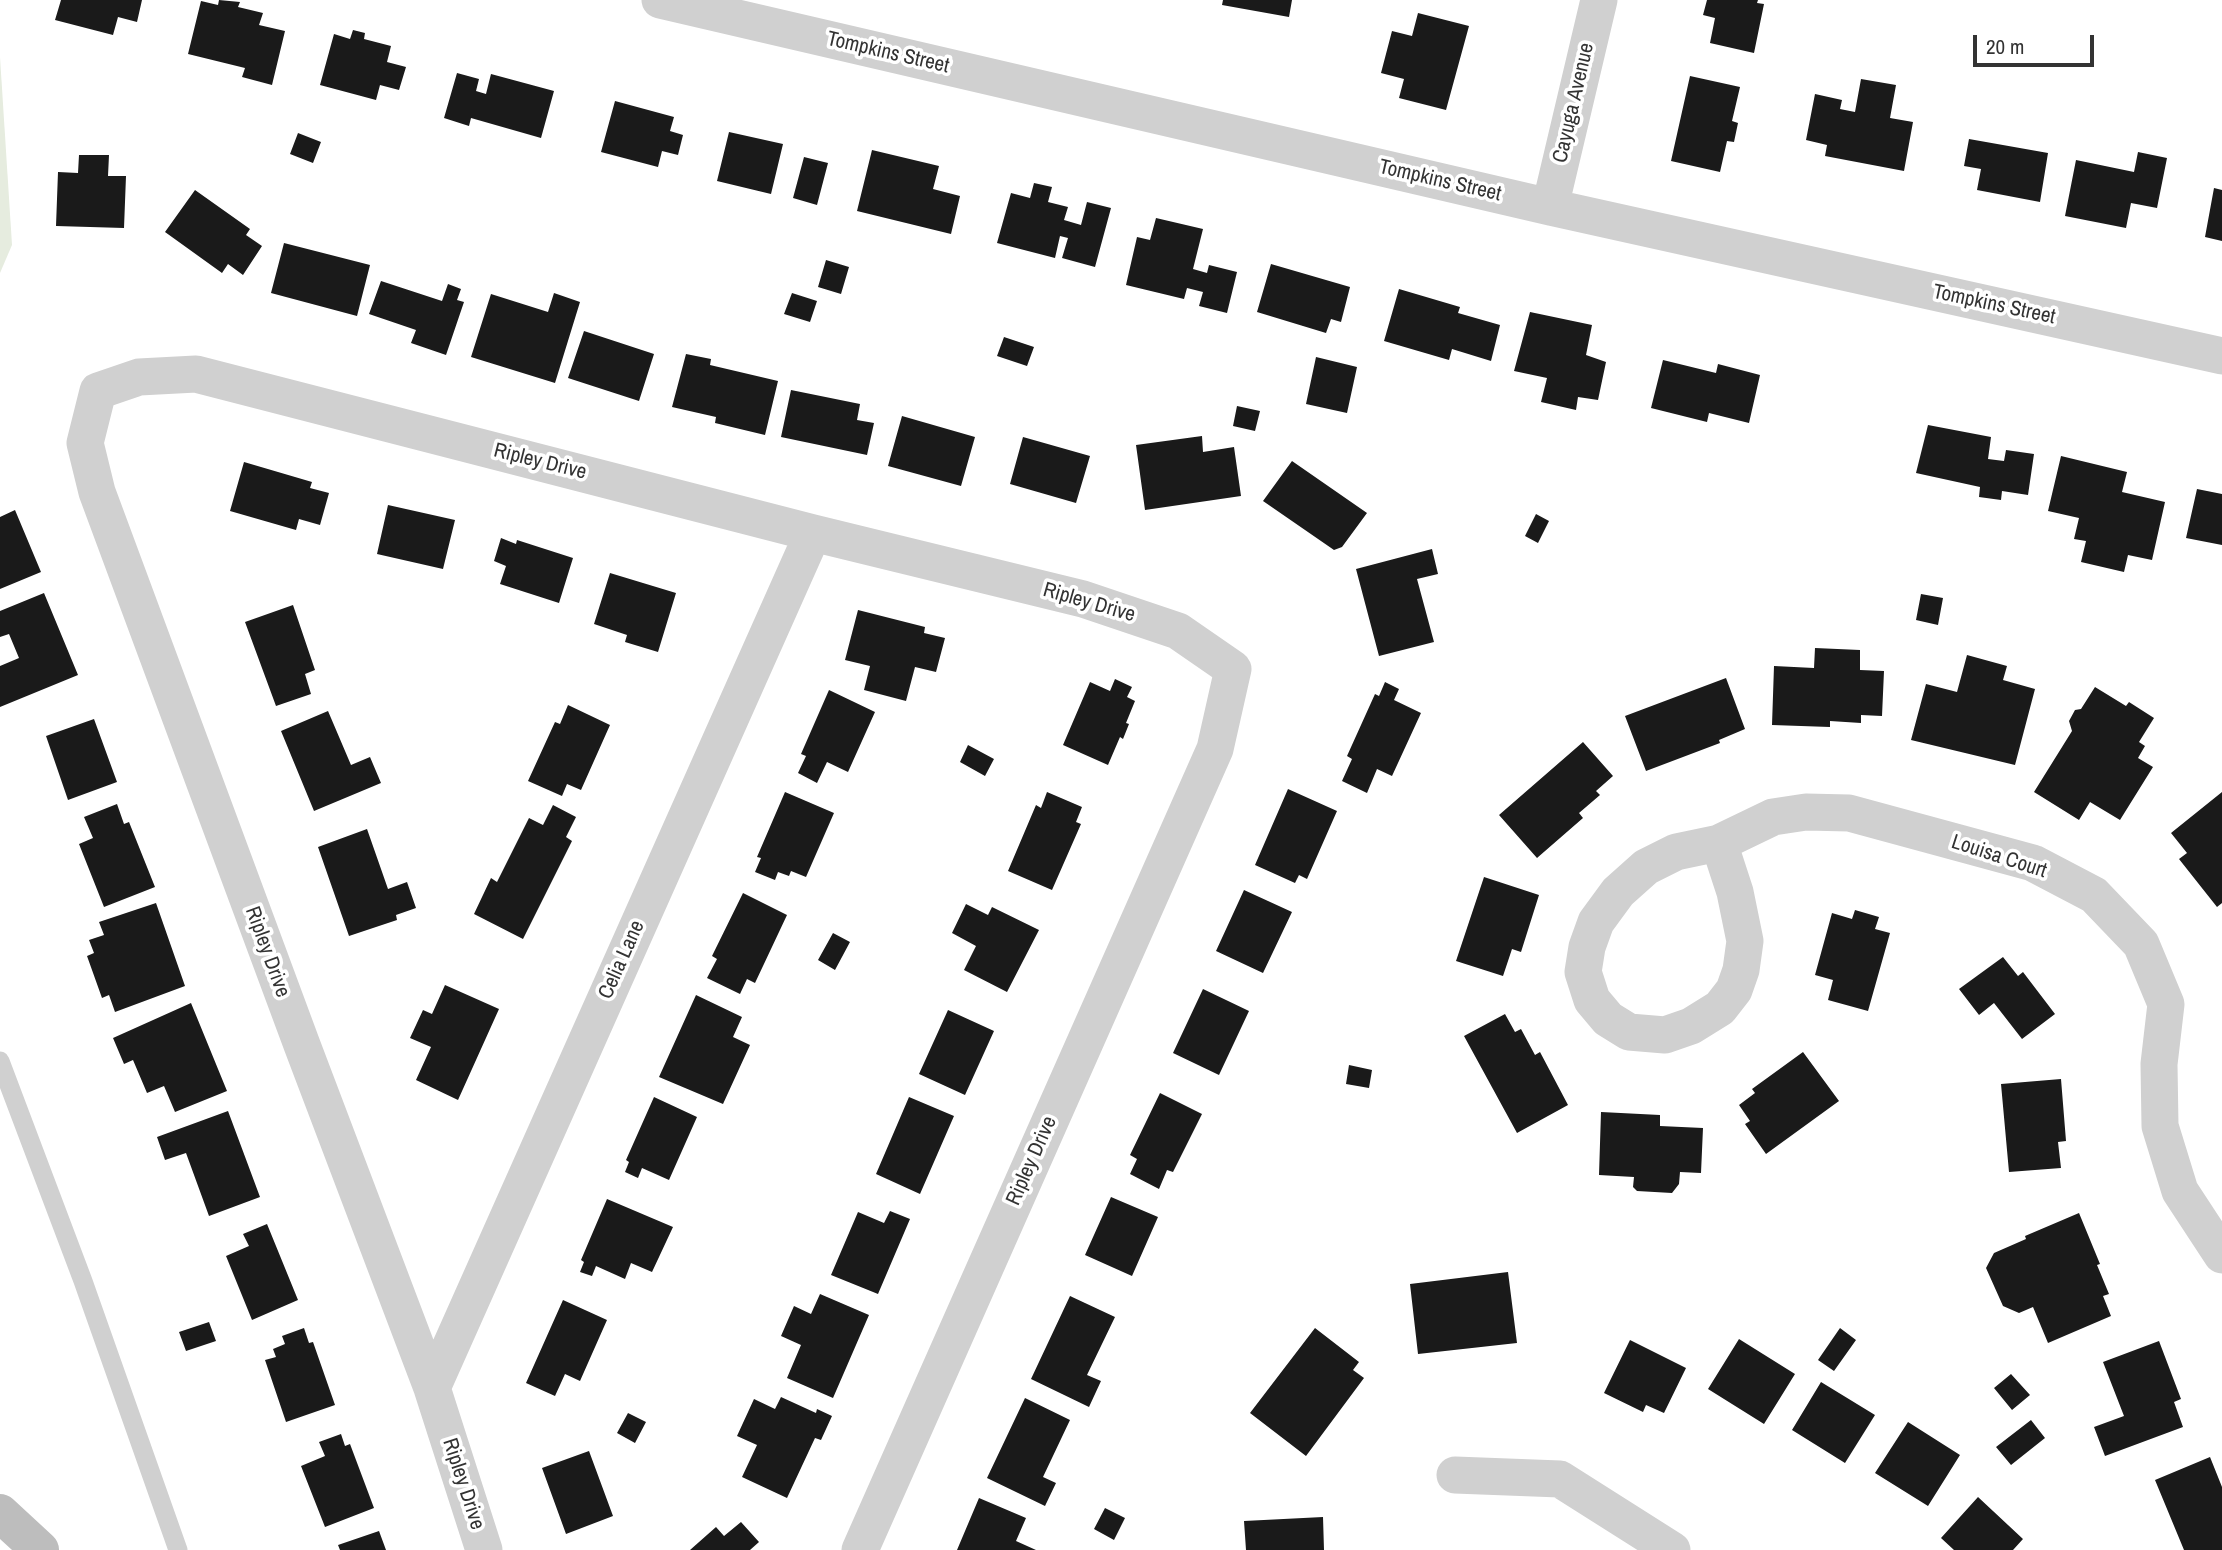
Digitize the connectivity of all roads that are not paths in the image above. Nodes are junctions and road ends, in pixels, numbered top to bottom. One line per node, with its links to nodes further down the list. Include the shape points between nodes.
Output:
1 (660, 0): 3 (street, Tompkins Street)
2 (1599, 0): 3 (street, Cayuga Avenue)
3 (1550, 207): 4 (street, Tompkins Street)
4 (2222, 356)
5 (813, 533): 9 (street, Celia Lane); 9 (street, Ripley Drive, via 196,373 139,377 98,391 85,443 97,492); 15 (street, Ripley Drive, via 1095,603 1178,631 1233,669 1215,749)
6 (1719, 843): 6 (street, Louisa Court, via 1676,852 1646,867 1618,892 1596,922 1583,972 1592,1000 1608,1019 1629,1032 1665,1035 1691,1026 1720,1008 1734,990 1745,941); 8 (street, Louisa Court, via 1773,817 1849,813 2033,863 2094,895 2141,944 2166,1004 2159,1064 2160,1125 2180,1191)
7 (0, 1061): 13 (lane)
8 (2222, 1255)
9 (432, 1388): 14 (street, Ripley Drive)
10 (1455, 1475): 16 (street, via 1560,1479)
11 (0, 1513): 12 (main road)
12 (40, 1550)
13 (178, 1550)
14 (484, 1550)
15 (860, 1550)
16 (1672, 1550)

